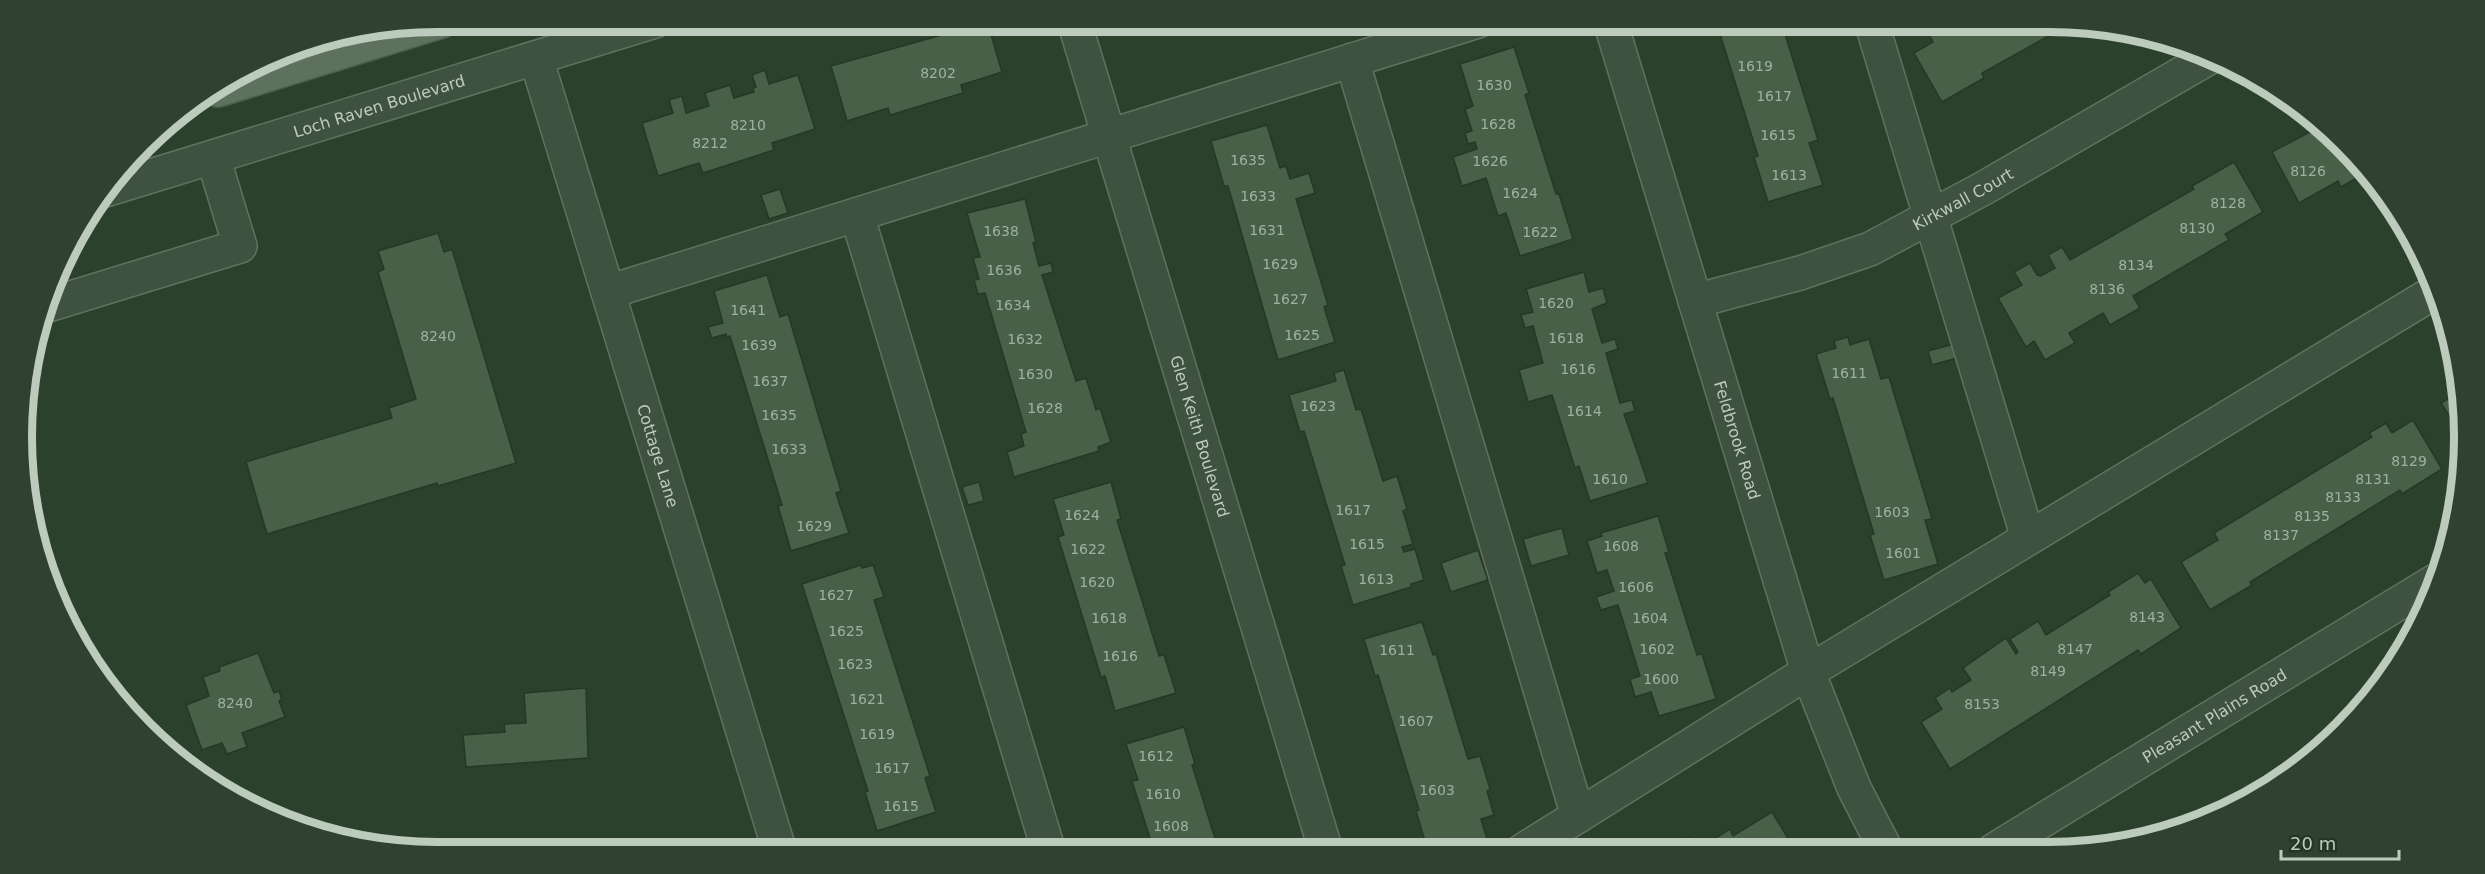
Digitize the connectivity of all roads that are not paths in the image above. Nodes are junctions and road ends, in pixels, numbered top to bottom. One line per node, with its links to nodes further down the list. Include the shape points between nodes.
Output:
1 (620, 32): 7 (street, Loch Raven Boulevard)
2 (1077, 32): 11 (street, Glen Keith Boulevard)
3 (1442, 32): 8 (street)
4 (1613, 32): 18 (street, Feldbrook Road)
5 (1874, 32): 15 (street)
6 (404, 33): 10 (main road)
7 (536, 58): 12 (street, Loch Raven Boulevard); 16 (street, Cottage Lane)
8 (1352, 60): 11 (street); 23 (street)
9 (2202, 62): 15 (street, Kirkwall Court)
10 (238, 84)
11 (1108, 136): 14 (street); 26 (street, Glen Keith Boulevard)
12 (213, 157): 13 (street, Loch Raven Boulevard); 19 (street, via 240,246)
13 (118, 186)
14 (857, 215): 16 (street); 25 (street)
15 (1932, 216): 18 (street, Kirkwall Court, via 1870,249 1810,270); 20 (street)
16 (608, 292): 24 (street, Cottage Lane)
17 (2428, 296): 20 (street)
18 (1695, 301): 22 (street, Feldbrook Road)
19 (54, 303)
20 (2028, 538): 22 (street)
21 (2425, 587): 29 (street, Pleasant Plains Road)
22 (1808, 672): 23 (street); 28 (street, Feldbrook Road, via 1854,788)
23 (1578, 816): 27 (street)
24 (777, 842)
25 (1046, 842)
26 (1323, 842)
27 (1536, 842)
28 (1882, 842)
29 (2007, 842)

